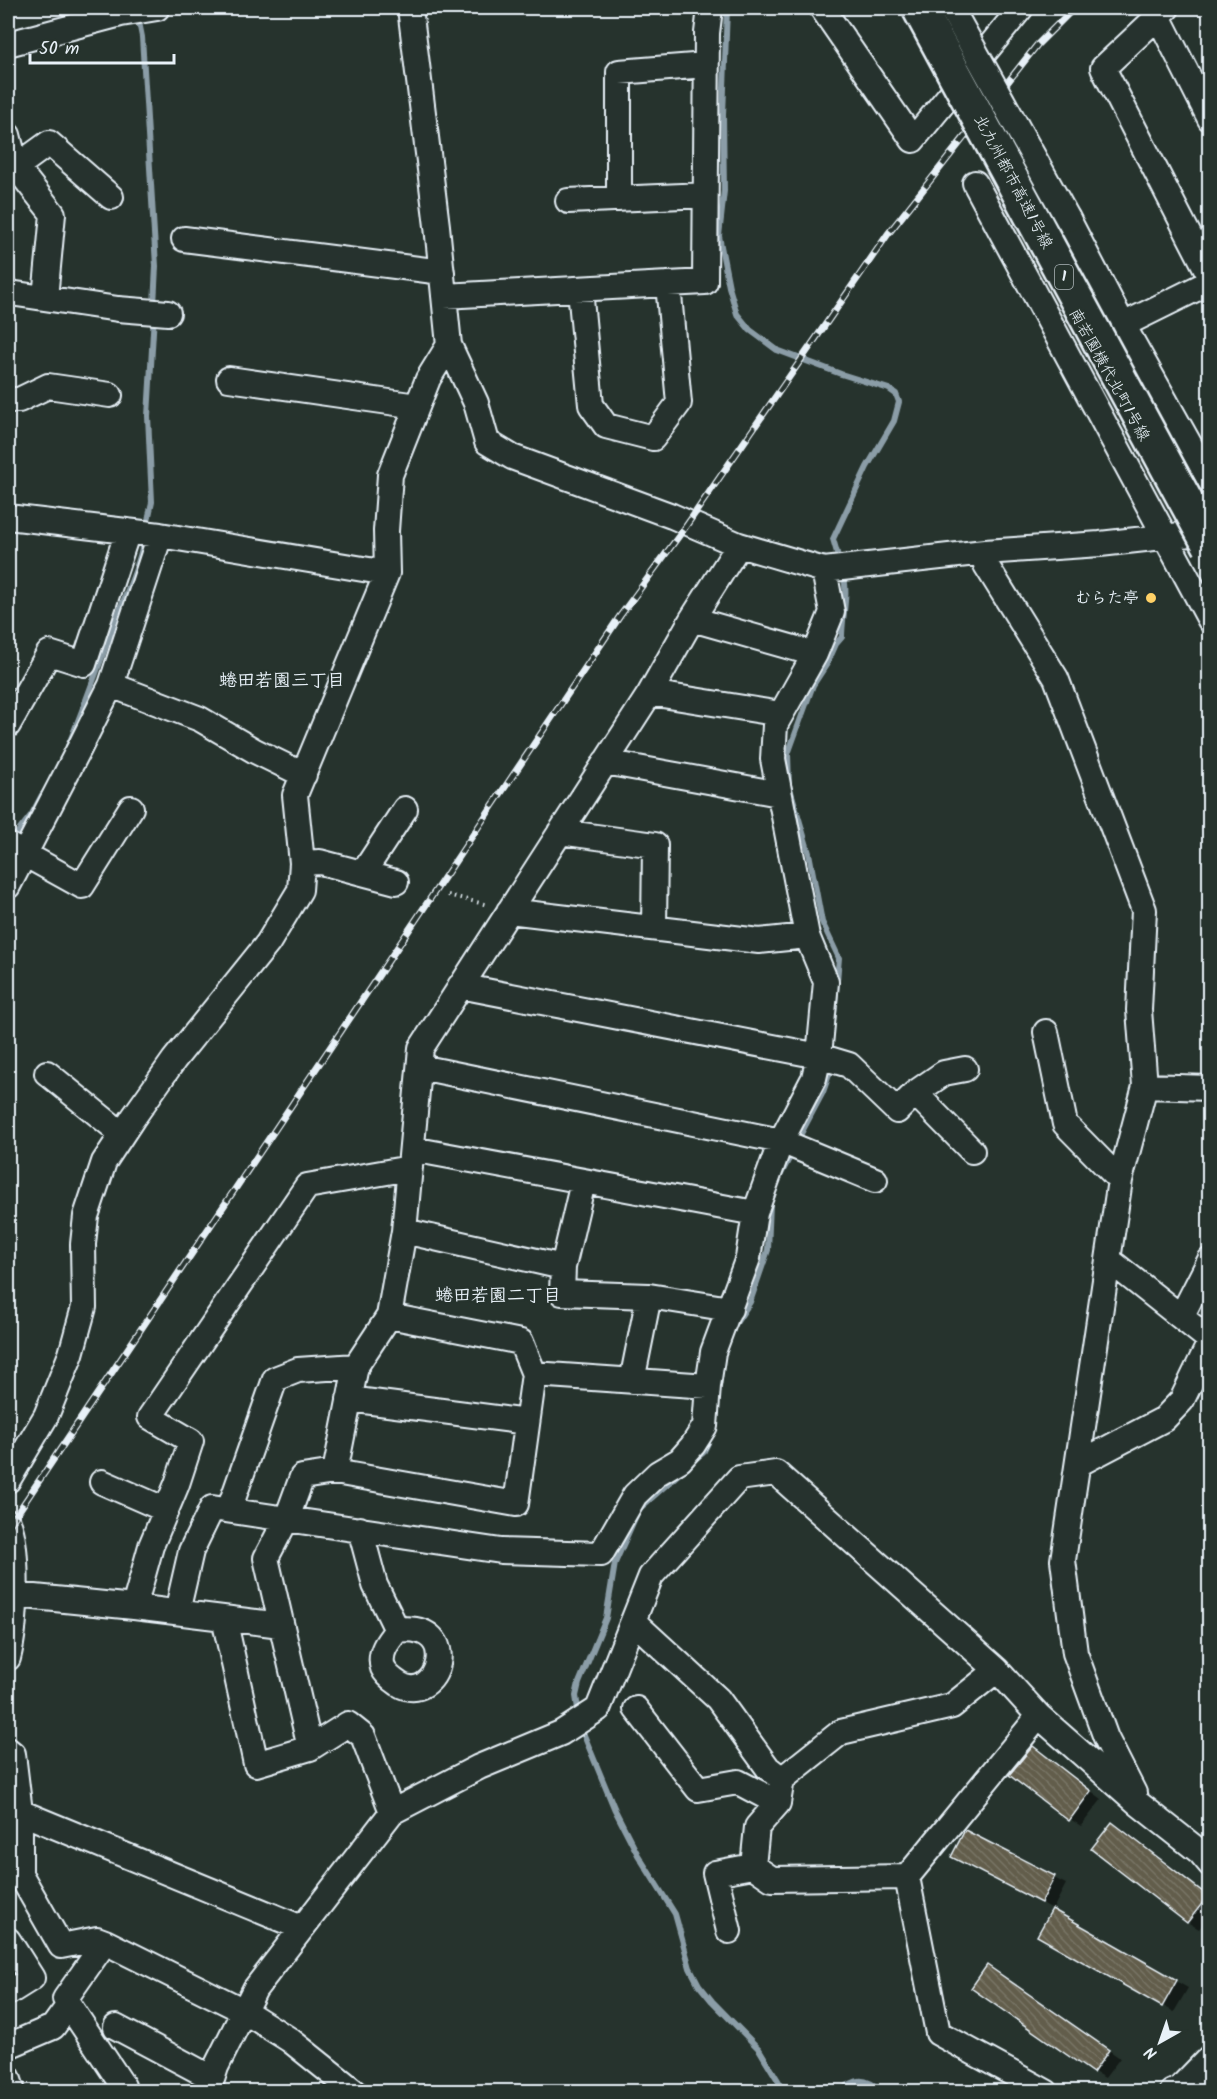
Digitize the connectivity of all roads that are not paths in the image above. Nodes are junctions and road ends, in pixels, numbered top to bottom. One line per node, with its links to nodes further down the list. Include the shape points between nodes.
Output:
1 (157, 8): 8 (street)
2 (410, 8): 22 (street)
3 (710, 8): 12 (street)
4 (822, 8): 7 (street, via 913,140)
5 (943, 8): 38 (highway, 北九州都市高速1号線 / 1)
6 (951, 8): 31 (street, bridge)
7 (1021, 8)
8 (121, 11): 11 (street)
9 (912, 11): 43 (highway, 北九州都市高速1号線 / 1, bridge); 43 (street, 南若園横代北町1号線, via 1019,216)
10 (1163, 12): 13 (street); 23 (street, via 1103,68)
11 (8, 44)
12 (706, 65): 17 (street); 19 (street, via 619,72)
13 (1209, 119)
14 (8, 135): 15 (street)
15 (16, 167): 18 (street, via 49,143); 29 (street, via 53,214)
16 (975, 183): 42 (street)
17 (705, 195): 19 (street); 25 (street, via 705,282)
18 (111, 197)
19 (619, 199): 20 (street)
20 (568, 201)
21 (183, 239): 22 (street)
22 (442, 272): 28 (street)
23 (1209, 276)
24 (1209, 282): 31 (street)
25 (668, 284): 26 (street); 26 (street, via 678,403 653,438 606,426 591,405)
26 (580, 289): 28 (street)
27 (10, 293): 29 (street)
28 (444, 296): 32 (street)
29 (45, 298): 30 (street)
30 (168, 313)
31 (1123, 325): 37 (street)
32 (449, 345): 36 (street); 44 (street, via 476,403 487,442 512,457)
33 (229, 379): 36 (street)
34 (110, 395): 35 (street, via 48,386 19,400)
35 (8, 400)
36 (417, 406): 47 (street, via 390,475)
37 (1209, 481)
38 (1209, 498)
39 (8, 517): 40 (street)
40 (128, 531): 41 (street); 54 (street, via 84,664 49,654)
41 (160, 535): 47 (street); 51 (street)
42 (1165, 536): 43 (street); 45 (street); 49 (street)
43 (1207, 541)
44 (739, 545): 46 (street); 48 (street)
45 (986, 552): 46 (street); 75 (street, via 986,565 1056,678 1144,910 1139,1010)
46 (824, 570): 50 (street, via 832,612)
47 (387, 573): 56 (street)
48 (692, 619): 50 (street); 52 (street)
49 (1209, 620)
50 (815, 654): 53 (street)
51 (111, 685): 56 (street, via 200,719); 61 (street, via 80,749)
52 (650, 693): 53 (street); 55 (street)
53 (781, 714): 57 (street, via 775,725 773,759)
54 (8, 725)
55 (605, 762): 57 (street); 60 (street)
56 (304, 775): 62 (street, via 295,795)
57 (780, 794): 68 (street)
58 (131, 808): 61 (street, via 82,886)
59 (405, 810): 63 (street)
60 (560, 832): 66 (street); 67 (street, via 655,845)
61 (16, 849): 65 (street)
62 (302, 862): 63 (street, via 320,862); 78 (street, via 300,890 268,943 174,1060)
63 (363, 873): 64 (street)
64 (396, 882)
65 (8, 886)
66 (509, 911): 67 (street); 69 (street)
67 (654, 928): 68 (street, via 759,941)
68 (807, 936): 71 (street, via 826,982)
69 (460, 986): 71 (street); 72 (street, via 422,1048)
70 (1046, 1032): 83 (street, via 1065,1124)
71 (831, 1059): 77 (street, via 849,1065 897,1111); 79 (street, via 814,1078)
72 (420, 1067): 79 (street); 81 (street)
73 (965, 1069): 77 (street, via 944,1072)
74 (47, 1073): 78 (street)
75 (1145, 1086): 76 (street); 83 (street)
76 (1209, 1088)
77 (915, 1093): 80 (street)
78 (122, 1134): 103 (street, via 104,1162 86,1216 84,1308 71,1354 46,1416)
79 (791, 1146): 82 (street); 85 (street)
80 (972, 1151)
81 (411, 1158): 84 (street); 86 (street); 105 (street, via 306,1186 150,1418 191,1441)
82 (875, 1180)
83 (1120, 1180): 87 (street)
84 (583, 1182): 85 (street); 89 (street)
85 (755, 1213): 91 (street, via 748,1258)
86 (404, 1231): 89 (street); 92 (street)
87 (1109, 1260): 93 (street); 101 (street)
88 (1209, 1260): 93 (street)
89 (563, 1267): 90 (street, via 562,1293)
90 (649, 1296): 91 (street); 97 (street)
91 (729, 1309): 98 (street, via 713,1352)
92 (388, 1316): 95 (street); 96 (street, via 521,1342)
93 (1181, 1317): 94 (street)
94 (1209, 1341): 101 (street, via 1182,1400 1164,1419)
95 (356, 1366): 99 (street); 106 (street, via 298,1370 275,1379)
96 (534, 1374): 97 (street); 100 (street)
97 (632, 1381): 98 (street)
98 (708, 1386): 109 (street, via 705,1426 693,1445 635,1495 601,1554 501,1551)
99 (349, 1399): 100 (street); 102 (street)
100 (527, 1422): 102 (street, via 516,1504)
101 (1078, 1464): 125 (street, via 1063,1560 1075,1653 1106,1738)
102 (335, 1472): 107 (street, via 302,1477)
103 (9, 1474)
104 (102, 1482): 105 (street)
105 (166, 1510): 111 (street)
106 (229, 1510): 107 (street); 112 (street, via 212,1508 191,1551)
107 (286, 1518): 109 (street); 115 (street, via 266,1558)
108 (8, 1522): 110 (street, via 13,1533)
109 (360, 1529): 116 (street, via 375,1585)
110 (15, 1595): 111 (street); 117 (street)
111 (134, 1606): 112 (street)
112 (177, 1612): 113 (street)
113 (224, 1618): 115 (street); 121 (street, via 256,1764)
114 (633, 1621): 118 (street, via 651,1576 739,1478 776,1473); 123 (street, via 718,1699 768,1768); 127 (street, via 598,1708 561,1733 479,1767)
115 (281, 1625): 121 (street)
116 (397, 1630)
117 (8, 1658)
118 (996, 1670): 120 (street); 123 (street, via 952,1706 841,1732)
119 (636, 1709): 124 (street, via 698,1789 738,1782)
120 (1039, 1716): 125 (street); 130 (street)
121 (310, 1748): 127 (street, via 348,1724 363,1736)
122 (8, 1750): 126 (street, via 13,1754)
123 (782, 1779): 124 (street)
124 (778, 1803): 129 (street, via 757,1827)
125 (1139, 1804): 128 (street, via 1200,1852)
126 (20, 1812): 131 (street); 134 (street, via 20,1874 61,1946 98,1939)
127 (392, 1812): 131 (street)
128 (1209, 1864)
129 (753, 1866): 130 (street, via 772,1880); 132 (street, via 715,1873)
130 (907, 1876): 146 (street, via 938,2033)
131 (302, 1928): 137 (street, via 255,1989)
132 (729, 1931)
133 (8, 1940): 135 (street, via 32,1978)
134 (105, 1942): 136 (street, via 65,1999); 137 (street)
135 (8, 1993)
136 (69, 2005): 139 (street, via 53,2027); 143 (street)
137 (244, 2011): 142 (street); 145 (street, via 290,2040)
138 (116, 2027): 142 (street)
139 (8, 2046)
140 (1209, 2057): 147 (street, via 1179,2089)
141 (8, 2077): 144 (street)
142 (210, 2085)
143 (123, 2086)
144 (13, 2091)
145 (355, 2091)
146 (1046, 2091)
147 (1172, 2091)

